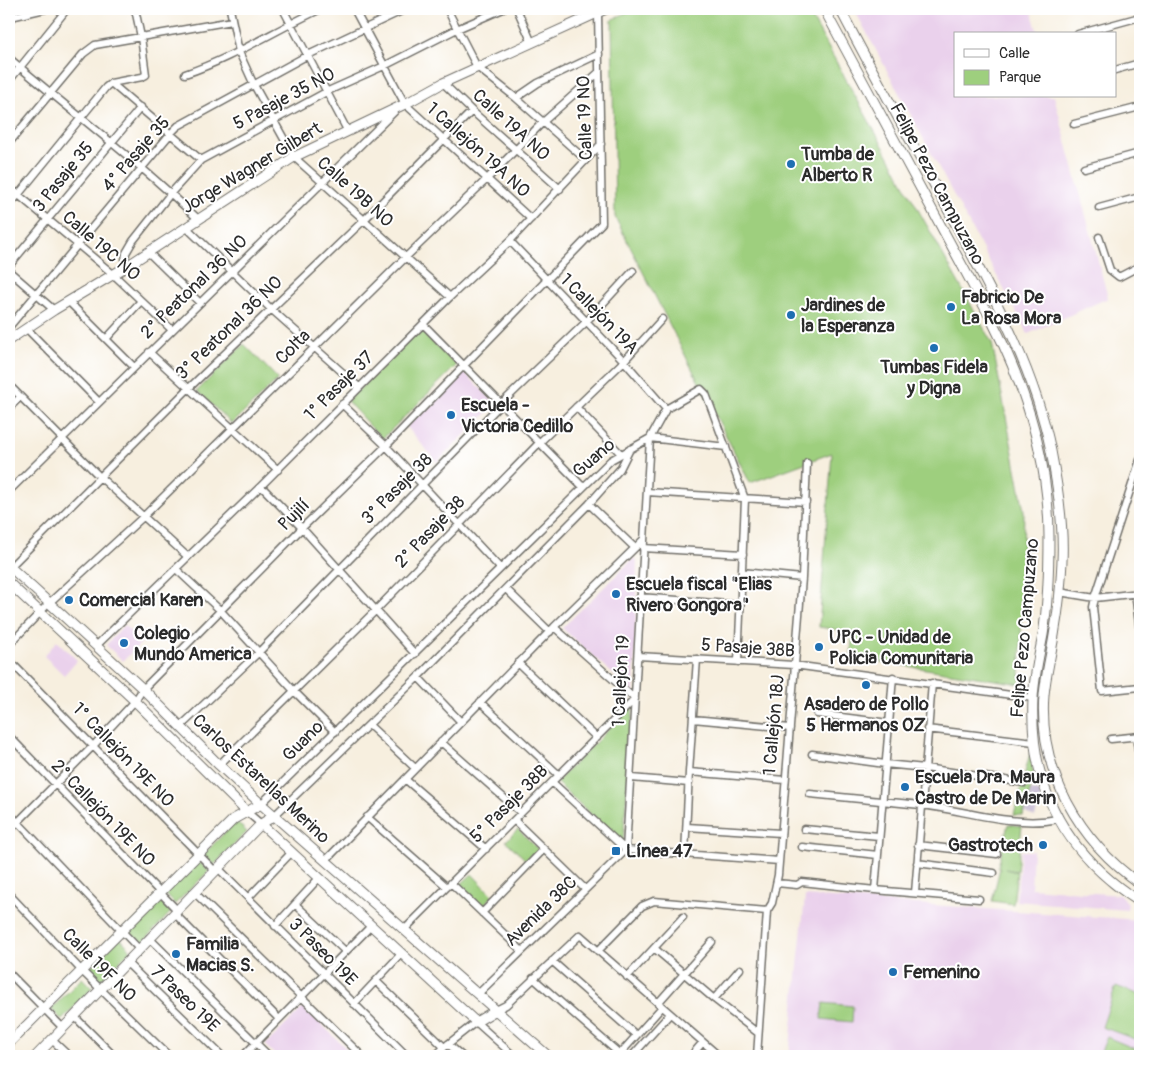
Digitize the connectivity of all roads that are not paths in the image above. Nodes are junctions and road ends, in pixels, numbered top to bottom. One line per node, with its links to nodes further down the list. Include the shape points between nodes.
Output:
1 (45, 9): 16 (street)
2 (67, 9): 31 (street)
3 (135, 9): 22 (street)
4 (230, 9): 17 (street, Calle 19B NO)
5 (283, 9): 18 (street)
6 (320, 9): 18 (street)
7 (354, 9): 19 (street)
8 (406, 9): 19 (street, 4° Pasaje 35)
9 (447, 9): 20 (street)
10 (503, 9): 20 (street, 5 Pasaje 35 NO)
11 (517, 9): 23 (street)
12 (824, 9): 184 (street, Felipe Pezo Campuzano, via 992,319 1011,359 1027,406 1038,449 1049,537 1045,618)
13 (840, 9): 157 (street, Felipe Pezo Campuzano, via 1000,307 1027,368 1045,426 1057,484 1063,540)
14 (602, 11): 23 (street, Jorge Wagner Gilbert); 25 (street, Calle 19 NO)
15 (1140, 17): 21 (street)
16 (9, 20)
17 (232, 21): 22 (street); 24 (street, Calle 19B NO)
18 (291, 23): 24 (street); 26 (street)
19 (364, 28): 26 (street, 4° Pasaje 35); 29 (street)
20 (457, 29): 29 (street, 5 Pasaje 35 NO); 30 (street)
21 (1085, 32)
22 (141, 37): 36 (street, via 144,76); 40 (street, via 100,43 88,49)
23 (532, 42): 30 (street, Jorge Wagner Gilbert)
24 (239, 52): 34 (street); 38 (street, Calle 19B NO)
25 (599, 54): 33 (street, Calle 19 NO); 41 (street, via 538,83)
26 (308, 55): 38 (street, 4° Pasaje 35); 39 (street)
27 (9, 58): 31 (street)
28 (1140, 63): 32 (street)
29 (384, 66): 39 (street, 5 Pasaje 35 NO); 42 (street)
30 (477, 67): 37 (street, Jorge Wagner Gilbert); 41 (street)
31 (20, 68): 35 (street); 40 (street)
32 (1116, 70)
33 (599, 72): 48 (street, Colta); 55 (street, Calle 19 NO)
34 (185, 74)
35 (9, 81)
36 (111, 83): 43 (street); 46 (street)
37 (443, 83): 42 (street, Jorge Wagner Gilbert); 45 (street, Calle 19A NO)
38 (254, 86): 47 (street, Calle 19B NO); 51 (street, 4° Pasaje 35)
39 (328, 91): 47 (street, 5 Pasaje 35 NO); 50 (street)
40 (50, 92): 46 (street); 54 (street)
41 (516, 98): 48 (street)
42 (403, 104): 50 (street, Jorge Wagner Gilbert); 52 (street, 1 Callejón 19A NO); 64 (street, 2° Peatonal 36 NO)
43 (141, 107): 51 (street); 53 (street, 3 Pasaje 35)
44 (1140, 108): 49 (street)
45 (472, 111): 52 (street, 3° Peatonal 36 NO); 56 (street, Calle 19A NO)
46 (81, 118): 53 (street); 68 (street)
47 (273, 120): 58 (street, Calle 19B NO); 59 (street, 5 Pasaje 35 NO)
48 (543, 122): 56 (street, Colta); 60 (street)
49 (1074, 124)
50 (347, 130): 58 (street, Jorge Wagner Gilbert)
51 (171, 132): 59 (street); 61 (street, 4° Pasaje 35)
52 (443, 140): 63 (street, 1 Callejón 19A NO); 75 (street, 3° Peatonal 36 NO)
53 (112, 141): 61 (street); 74 (street, 3 Pasaje 35)
54 (9, 143)
55 (601, 144): 60 (street, 1° Pasaje 37); 76 (street, Calle 19 NO)
56 (516, 150): 63 (street, Colta); 66 (street, Calle 19A NO)
57 (1140, 152): 62 (street)
58 (294, 157): 64 (street, Calle 19B NO); 72 (street, Jorge Wagner Gilbert)
59 (201, 160): 67 (street, 5 Pasaje 35 NO)
60 (586, 160): 66 (street, 1° Pasaje 37)
61 (142, 168): 67 (street); 80 (street, 4° Pasaje 35)
62 (1084, 168)
63 (487, 179): 73 (street, 1 Callejón 19A NO); 82 (street, Colta)
64 (323, 183): 75 (street, Calle 19B NO); 87 (street, 2° Peatonal 36 NO)
65 (9, 187): 68 (street, Calle 19C NO)
66 (560, 189): 73 (street, 1° Pasaje 37)
67 (171, 193): 72 (street); 85 (street, 5 Pasaje 35 NO, via 128,247)
68 (18, 195): 70 (street); 74 (street, Calle 19C NO)
69 (1140, 197): 71 (street)
70 (9, 206)
71 (1099, 208)
72 (198, 219): 77 (street, Jorge Wagner Gilbert)
73 (532, 219): 79 (street, 1° Pasaje 37)
74 (48, 220): 80 (street, Calle 19C NO); 83 (street, 3 Pasaje 35)
75 (364, 220): 82 (street, Calle 19B NO); 96 (street, 3° Peatonal 36 NO)
76 (602, 223): 90 (street, Pujilí)
77 (186, 227): 81 (street, Jorge Wagner Gilbert); 87 (street)
78 (1099, 237): 84 (street, via 1113,274 1119,276)
79 (510, 241): 90 (street, 1 Callejón 19A); 92 (street, 1° Pasaje 37)
80 (78, 245): 89 (street, Calle 19C NO); 91 (street, 4° Pasaje 35)
81 (148, 252): 85 (street, Jorge Wagner Gilbert); 95 (street)
82 (406, 257): 92 (street, Calle 19B NO); 106 (street, Colta)
83 (9, 266)
84 (1140, 266)
85 (124, 268): 89 (street, Jorge Wagner Gilbert)
86 (9, 271): 91 (street)
87 (232, 271): 95 (street, 2° Peatonal 36 NO); 96 (street)
88 (633, 271): 99 (street, 3° Pasaje 38)
89 (113, 274): 93 (street, Jorge Wagner Gilbert); 94 (street, Calle 19C NO)
90 (547, 281): 99 (street, 1 Callejón 19A); 109 (street, Pujilí)
91 (36, 295): 97 (street); 101 (street, 4° Pasaje 35)
92 (450, 297): 100 (street, 1° Pasaje 37)
93 (68, 302): 97 (street, Jorge Wagner Gilbert); 104 (street)
94 (141, 302): 103 (street, Calle 19C NO); 104 (street)
95 (200, 303): 103 (street, 2° Peatonal 36 NO)
96 (271, 308): 106 (street); 113 (street, 3° Peatonal 36 NO)
97 (54, 310): 102 (street, Jorge Wagner Gilbert)
98 (662, 319): 108 (street, 2° Pasaje 38)
99 (586, 322): 108 (street, 1 Callejón 19A); 116 (street, 3° Pasaje 38)
100 (423, 324): 109 (street); 112 (street, 1° Pasaje 37)
101 (9, 327)
102 (26, 328): 105 (street, Jorge Wagner Gilbert); 115 (street)
103 (172, 330): 107 (street, 2° Peatonal 36 NO)
104 (106, 339): 110 (street)
105 (9, 340)
106 (314, 347): 112 (street); 121 (street, Colta)
107 (149, 352): 110 (street, 2° Peatonal 36 NO); 113 (street)
108 (624, 361): 118 (street, 2° Pasaje 38); 120 (street, 1 Callejón 19A)
109 (464, 365): 116 (street); 125 (street, Pujilí)
110 (134, 368): 115 (street, 2° Peatonal 36 NO)
111 (9, 384): 114 (street)
112 (359, 387): 117 (street, 1° Pasaje 37)
113 (189, 388): 121 (street); 132 (street, 3° Peatonal 36 NO)
114 (20, 397): 119 (street); 123 (street)
115 (99, 402): 123 (street, 2° Peatonal 36 NO)
116 (502, 403): 124 (street); 134 (street, 3° Pasaje 38)
117 (342, 404): 125 (street); 131 (street, 1° Pasaje 37)
118 (576, 407): 124 (street, 2° Pasaje 38); 128 (street)
119 (9, 408)
120 (666, 409): 122 (street, 1 Callejón 19); 126 (street, via 701,390 706,394)
121 (232, 428): 131 (street); 141 (street, Colta)
122 (650, 438): 126 (street); 127 (street); 137 (street, 1 Callejón 19)
123 (61, 439): 132 (street); 136 (street, 2° Peatonal 36 NO)
124 (540, 442): 135 (street); 142 (street, 2° Pasaje 38)
125 (386, 446): 134 (street); 143 (street, Pujilí)
126 (726, 447): 138 (street)
127 (631, 448): 128 (street, Guano); 140 (street, Guano, via 620,469)
128 (621, 454): 135 (street, Guano)
129 (1140, 460): 160 (street)
130 (807, 463): 139 (street, 1 Callejón 18J)
131 (278, 470): 133 (street, 1° Pasaje 37)
132 (100, 477): 141 (street); 149 (street, 3° Peatonal 36 NO)
133 (261, 486): 143 (street); 148 (street, 1° Pasaje 37)
134 (422, 486): 142 (street); 152 (street, 3° Pasaje 38)
135 (583, 487): 150 (street, Guano)
136 (9, 492)
137 (647, 492): 138 (street); 144 (street, 1 Callejón 19)
138 (745, 498): 139 (street); 147 (street)
139 (806, 502): 154 (street, 1 Callejón 18J)
140 (589, 504): 145 (street); 156 (street, Guano)
141 (143, 517): 148 (street); 161 (street, Colta)
142 (458, 524): 150 (street); 163 (street, 2° Pasaje 38)
143 (302, 528): 152 (street); 164 (street, Pujilí)
144 (643, 540): 145 (street); 146 (street, 1 Callejón 19)
145 (635, 548): 166 (street)
146 (643, 548): 147 (street); 159 (street, 1 Callejón 19)
147 (743, 554): 153 (street)
148 (188, 558): 151 (street, 1° Pasaje 37)
149 (9, 567): 161 (street, Carlos Estarellas Merino)
150 (500, 568): 171 (street, Guano)
151 (176, 569): 164 (street); 169 (street, 1° Pasaje 37)
152 (338, 569): 163 (street); 170 (street, 3° Pasaje 38)
153 (742, 572): 154 (street); 162 (street)
154 (802, 578): 177 (street, 1 Callejón 18J)
155 (9, 583): 165 (street, Carlos Estarellas Merino)
156 (506, 589): 166 (street); 178 (street, Guano)
157 (1059, 592): 160 (street); 254 (street, Felipe Pezo Campuzano, via 1044,698 1052,763 1069,807 1082,827 1121,870)
158 (1138, 593): 160 (street); 167 (street)
159 (640, 597): 162 (street); 172 (street, 1 Callejón 19)
160 (1095, 598): 181 (street, via 1093,607 1102,691)
161 (49, 603): 165 (street, Colta); 169 (street, Carlos Estarellas Merino)
162 (740, 605): 175 (street)
163 (376, 610): 171 (street); 183 (street, 2° Pasaje 38)
164 (221, 611): 170 (street); 182 (street, Pujilí)
165 (40, 612): 168 (street, Colta); 186 (street, Carlos Estarellas Merino)
166 (552, 629): 176 (street); 185 (street)
167 (1140, 632)
168 (9, 645)
169 (96, 646): 182 (street, Carlos Estarellas Merino)
170 (259, 652): 183 (street); 193 (street, 3° Pasaje 38)
171 (415, 654): 196 (street, Guano)
172 (638, 656): 173 (street, 5 Pasaje 38B); 185 (street, 1 Callejón 19)
173 (697, 659): 175 (street, 5 Pasaje 38B); 189 (street)
174 (9, 660): 203 (street, 1° Callejón 19E NO)
175 (738, 662): 177 (street, 5 Pasaje 38B)
176 (518, 664): 187 (street); 199 (street)
177 (794, 665): 179 (street, 5 Pasaje 38B); 194 (street, 1 Callejón 18J)
178 (418, 677): 190 (street); 192 (street, Guano)
179 (892, 677): 180 (street, 5 Pasaje 38B); 191 (street)
180 (932, 683): 184 (street, 5 Pasaje 38B); 195 (street)
181 (1140, 686)
182 (143, 690): 186 (street, Pujilí); 193 (street, Carlos Estarellas Merino)
183 (295, 692): 196 (street); 207 (street, 2° Pasaje 38)
184 (1033, 698): 202 (street, Felipe Pezo Campuzano)
185 (635, 699): 199 (street, 5° Pasaje 38B); 212 (street, 1 Callejón 19)
186 (135, 701): 203 (street, Pujilí); 223 (street, Carlos Estarellas Merino)
187 (480, 702): 190 (street); 211 (street)
188 (817, 714): 191 (street)
189 (693, 719): 194 (street); 210 (street)
190 (461, 722): 201 (street)
191 (889, 723): 206 (street)
192 (369, 725): 208 (street); 226 (street, Guano)
193 (180, 727): 207 (street, Carlos Estarellas Merino)
194 (790, 728): 214 (street, 1 Callejón 18J)
195 (927, 728): 202 (street); 209 (street)
196 (335, 732): 221 (street, Guano)
197 (9, 736): 218 (street, 2° Callejón 19E NO)
198 (1138, 737): 200 (street); 205 (street)
199 (597, 738): 211 (street, 5° Pasaje 38B)
200 (1111, 738)
201 (441, 742): 208 (street); 225 (street)
202 (1034, 742): 228 (street, Felipe Pezo Campuzano, via 1042,782)
203 (94, 745): 218 (street, Pujilí); 243 (street, 1° Callejón 19E NO)
204 (812, 754): 206 (street)
205 (1140, 761)
206 (886, 764): 209 (street); 220 (street)
207 (219, 765): 221 (street, Carlos Estarellas Merino)
208 (415, 768): 213 (street)
209 (925, 768): 217 (street); 222 (street)
210 (689, 772): 214 (street); 216 (street)
211 (559, 775): 215 (street, 5° Pasaje 38B)
212 (631, 778): 216 (street); 241 (street, 1 Callejón 19)
213 (405, 779): 227 (street); 239 (street)
214 (785, 780): 235 (street, 1 Callejón 18J)
215 (552, 782): 225 (street, 5° Pasaje 38B); 241 (street)
216 (688, 783): 232 (street)
217 (1025, 783)
218 (55, 784): 230 (street, Pujilí); 259 (street, 2° Callejón 19E NO)
219 (810, 794): 220 (street)
220 (882, 803): 222 (street); 236 (street)
221 (261, 804): 223 (street, Guano); 226 (street, Carlos Estarellas Merino)
222 (921, 805): 228 (street, via 1025,821); 237 (street)
223 (247, 812): 231 (street, Carlos Estarellas Merino); 243 (street, Guano, via 234,819)
224 (9, 813): 230 (street)
225 (521, 813): 229 (street, 5° Pasaje 38B)
226 (274, 816): 231 (street, Guano); 247 (street, Carlos Estarellas Merino)
227 (367, 817): 247 (street); 255 (street)
228 (1058, 819): 264 (street, Felipe Pezo Campuzano, via 1082,854 1109,880)
229 (514, 820): 239 (street, 5° Pasaje 38B); 240 (street)
230 (17, 822): 234 (street, Pujilí); 272 (street)
231 (261, 824): 242 (street, Carlos Estarellas Merino); 250 (street, Guano)
232 (687, 827): 235 (street); 244 (street)
233 (804, 829): 236 (street)
234 (9, 831)
235 (781, 833): 248 (street, 1 Callejón 18J)
236 (879, 836): 246 (street)
237 (918, 845): 245 (street); 249 (street)
238 (802, 847): 246 (street)
239 (486, 849): 255 (street, 5° Pasaje 38B)
240 (544, 849): 256 (street); 268 (street)
241 (626, 850): 244 (street); 256 (street, Avenida 38C)
242 (292, 852): 252 (street, Carlos Estarellas Merino); 262 (street)
243 (198, 854): 250 (street, 1° Callejón 19E NO); 259 (street, Guano)
244 (685, 854): 248 (street)
245 (997, 854)
246 (878, 855): 257 (street)
247 (325, 861): 273 (street, Carlos Estarellas Merino)
248 (779, 861): 253 (street, 1 Callejón 18J)
249 (918, 863): 251 (street); 260 (street)
250 (217, 870): 258 (street, Guano); 262 (street, 3 Paseo 19E)
251 (994, 872)
252 (319, 878): 265 (street); 271 (street, Carlos Estarellas Merino)
253 (777, 883): 257 (street, via 797,885 802,882); 266 (street, 1 Callejón 18J)
254 (1140, 884)
255 (449, 885): 268 (street); 273 (street, 5° Pasaje 38B)
256 (585, 889): 278 (street, Avenida 38C)
257 (874, 890): 260 (street)
258 (194, 892): 267 (street, Guano); 294 (street)
259 (159, 893): 267 (street, 2° Callejón 19E NO); 272 (street, Guano)
260 (915, 893): 263 (street)
261 (9, 894): 285 (street, Calle 19F NO)
262 (248, 898): 270 (street, 3 Paseo 19E)
263 (979, 899)
264 (1140, 902)
265 (295, 904): 270 (street); 280 (street)
266 (767, 911): 279 (street, via 654,901 642,906); 305 (street, 1 Callejón 18J)
267 (175, 912): 274 (street, Guano); 302 (street, 2° Callejón 19E NO)
268 (482, 913): 278 (street)
269 (683, 917): 276 (street)
270 (275, 926): 287 (street, 3 Paseo 19E)
271 (371, 926): 280 (street); 281 (street, Carlos Estarellas Merino)
272 (121, 930): 277 (street); 285 (street, Guano)
273 (404, 930): 293 (street, Carlos Estarellas Merino)
274 (149, 938): 277 (street, Guano); 310 (street)
275 (712, 942): 288 (street)
276 (654, 948): 288 (street); 289 (street)
277 (139, 949): 283 (street, Guano)
278 (522, 951): 293 (street, Avenida 38C)
279 (598, 951): 282 (street, via 580,935); 289 (street)
280 (345, 952): 287 (street)
281 (402, 954): 291 (street); 303 (street, Carlos Estarellas Merino)
282 (552, 961): 290 (street); 306 (street)
283 (126, 962): 292 (street, Guano); 316 (street, 7 Paseo 19E)
284 (740, 969): 295 (street)
285 (82, 970): 292 (street, Calle 19F NO); 298 (street, Guano)
286 (9, 973): 298 (street)
287 (324, 974): 294 (street); 296 (street, 3 Paseo 19E)
288 (684, 974): 295 (street); 297 (street)
289 (627, 977): 297 (street)
290 (533, 978): 299 (street, via 506,1005); 325 (street)
291 (376, 981): 296 (street); 311 (street)
292 (100, 988): 301 (street, Guano); 315 (street, Calle 19F NO)
293 (478, 994): 299 (street, Carlos Estarellas Merino)
294 (301, 997): 302 (street); 319 (street)
295 (714, 999): 305 (street)
296 (354, 1004): 320 (street, 3 Paseo 19E)
297 (660, 1005): 300 (street); 306 (street)
298 (42, 1008): 304 (street); 309 (street, Guano)
299 (496, 1010): 303 (street); 324 (street, Carlos Estarellas Merino)
300 (670, 1014): 308 (street); 326 (street)
301 (74, 1016): 304 (street, Guano); 314 (street)
302 (279, 1019): 310 (street)
303 (476, 1022): 311 (street); 323 (street, Carlos Estarellas Merino)
304 (63, 1028): 307 (street, Guano)
305 (758, 1032): 329 (street, 1 Callejón 18J)
306 (636, 1036): 325 (street)
307 (52, 1040): 312 (street, Guano); 313 (street)
308 (703, 1042): 327 (street); 328 (street)
309 (9, 1043)
310 (256, 1043): 317 (street); 318 (street)
311 (446, 1046): 321 (street); 322 (street)
312 (36, 1056)
313 (69, 1056)
314 (114, 1056)
315 (169, 1056)
316 (222, 1056)
317 (243, 1056)
318 (269, 1056)
319 (362, 1056)
320 (407, 1056)
321 (435, 1056)
322 (462, 1056)
323 (514, 1056)
324 (548, 1056)
325 (620, 1056)
326 (632, 1056)
327 (691, 1056)
328 (719, 1056)
329 (757, 1056)

